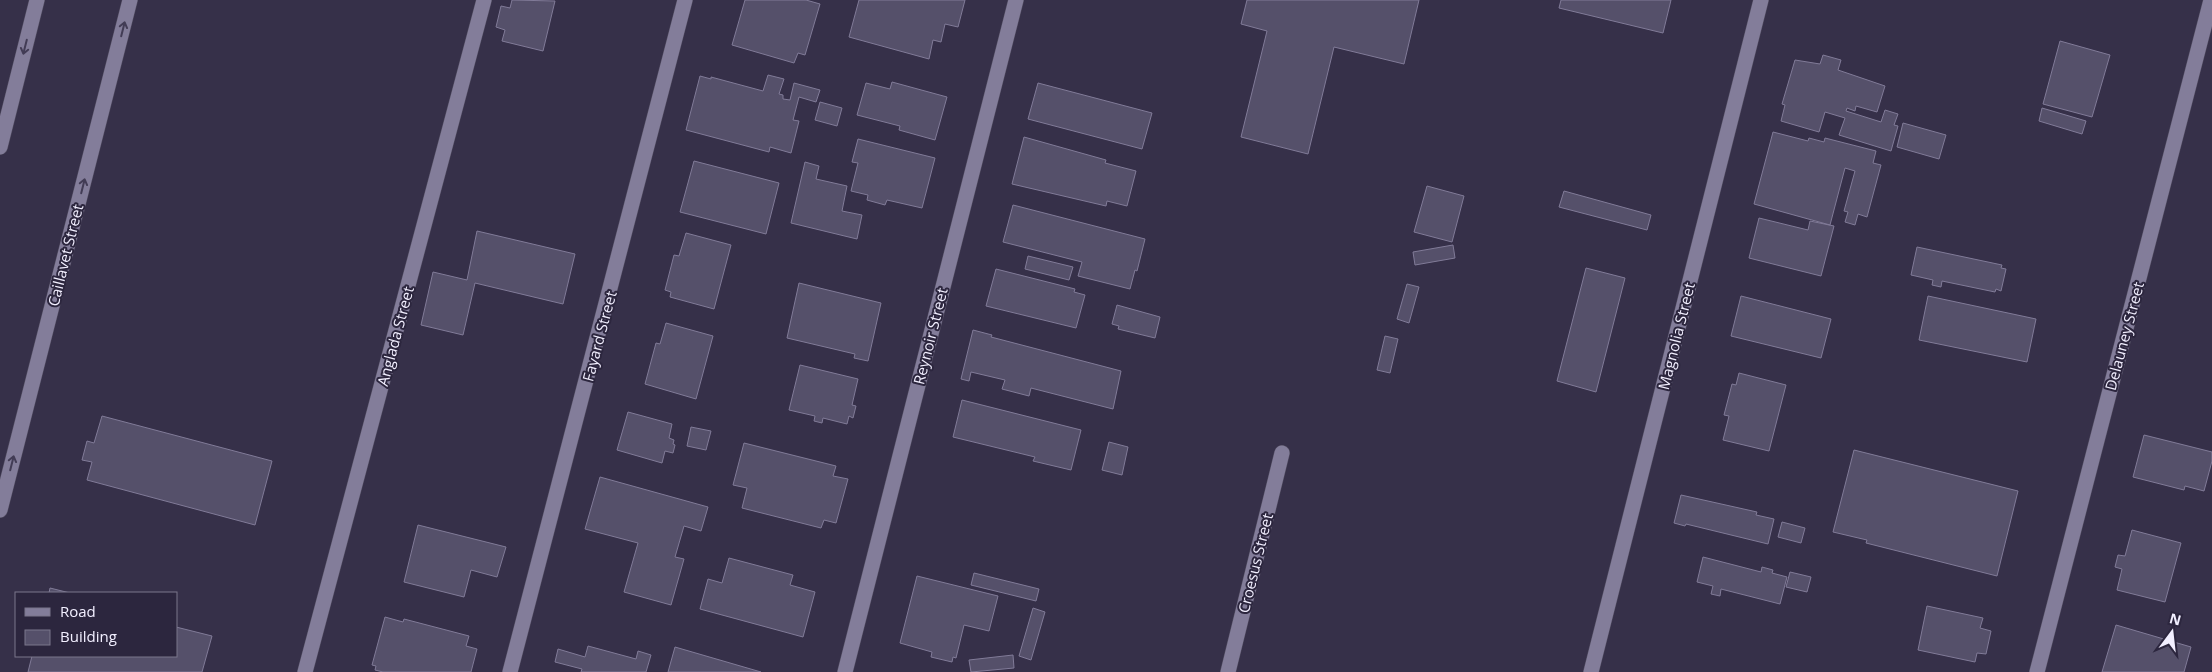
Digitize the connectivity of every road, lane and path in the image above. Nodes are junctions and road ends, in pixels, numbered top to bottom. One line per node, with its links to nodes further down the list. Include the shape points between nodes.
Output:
1 (37, 0): 8 (street, one-way to 8)
2 (130, 0): 10 (street, Caillavet Street, one-way to 2)
3 (484, 0): 11 (street, Anglada Street)
4 (685, 0): 12 (street, Fayard Street)
5 (1016, 0): 13 (street, Reynoir Street)
6 (1761, 0): 15 (street, Magnolia Street)
7 (2211, 0): 16 (street, Delauney Street)
8 (0, 147)
9 (1282, 453): 14 (street, Croesus Street)
10 (0, 510)
11 (305, 672)
12 (510, 672)
13 (845, 672)
14 (1228, 672)
15 (1592, 672)
16 (2037, 672)

